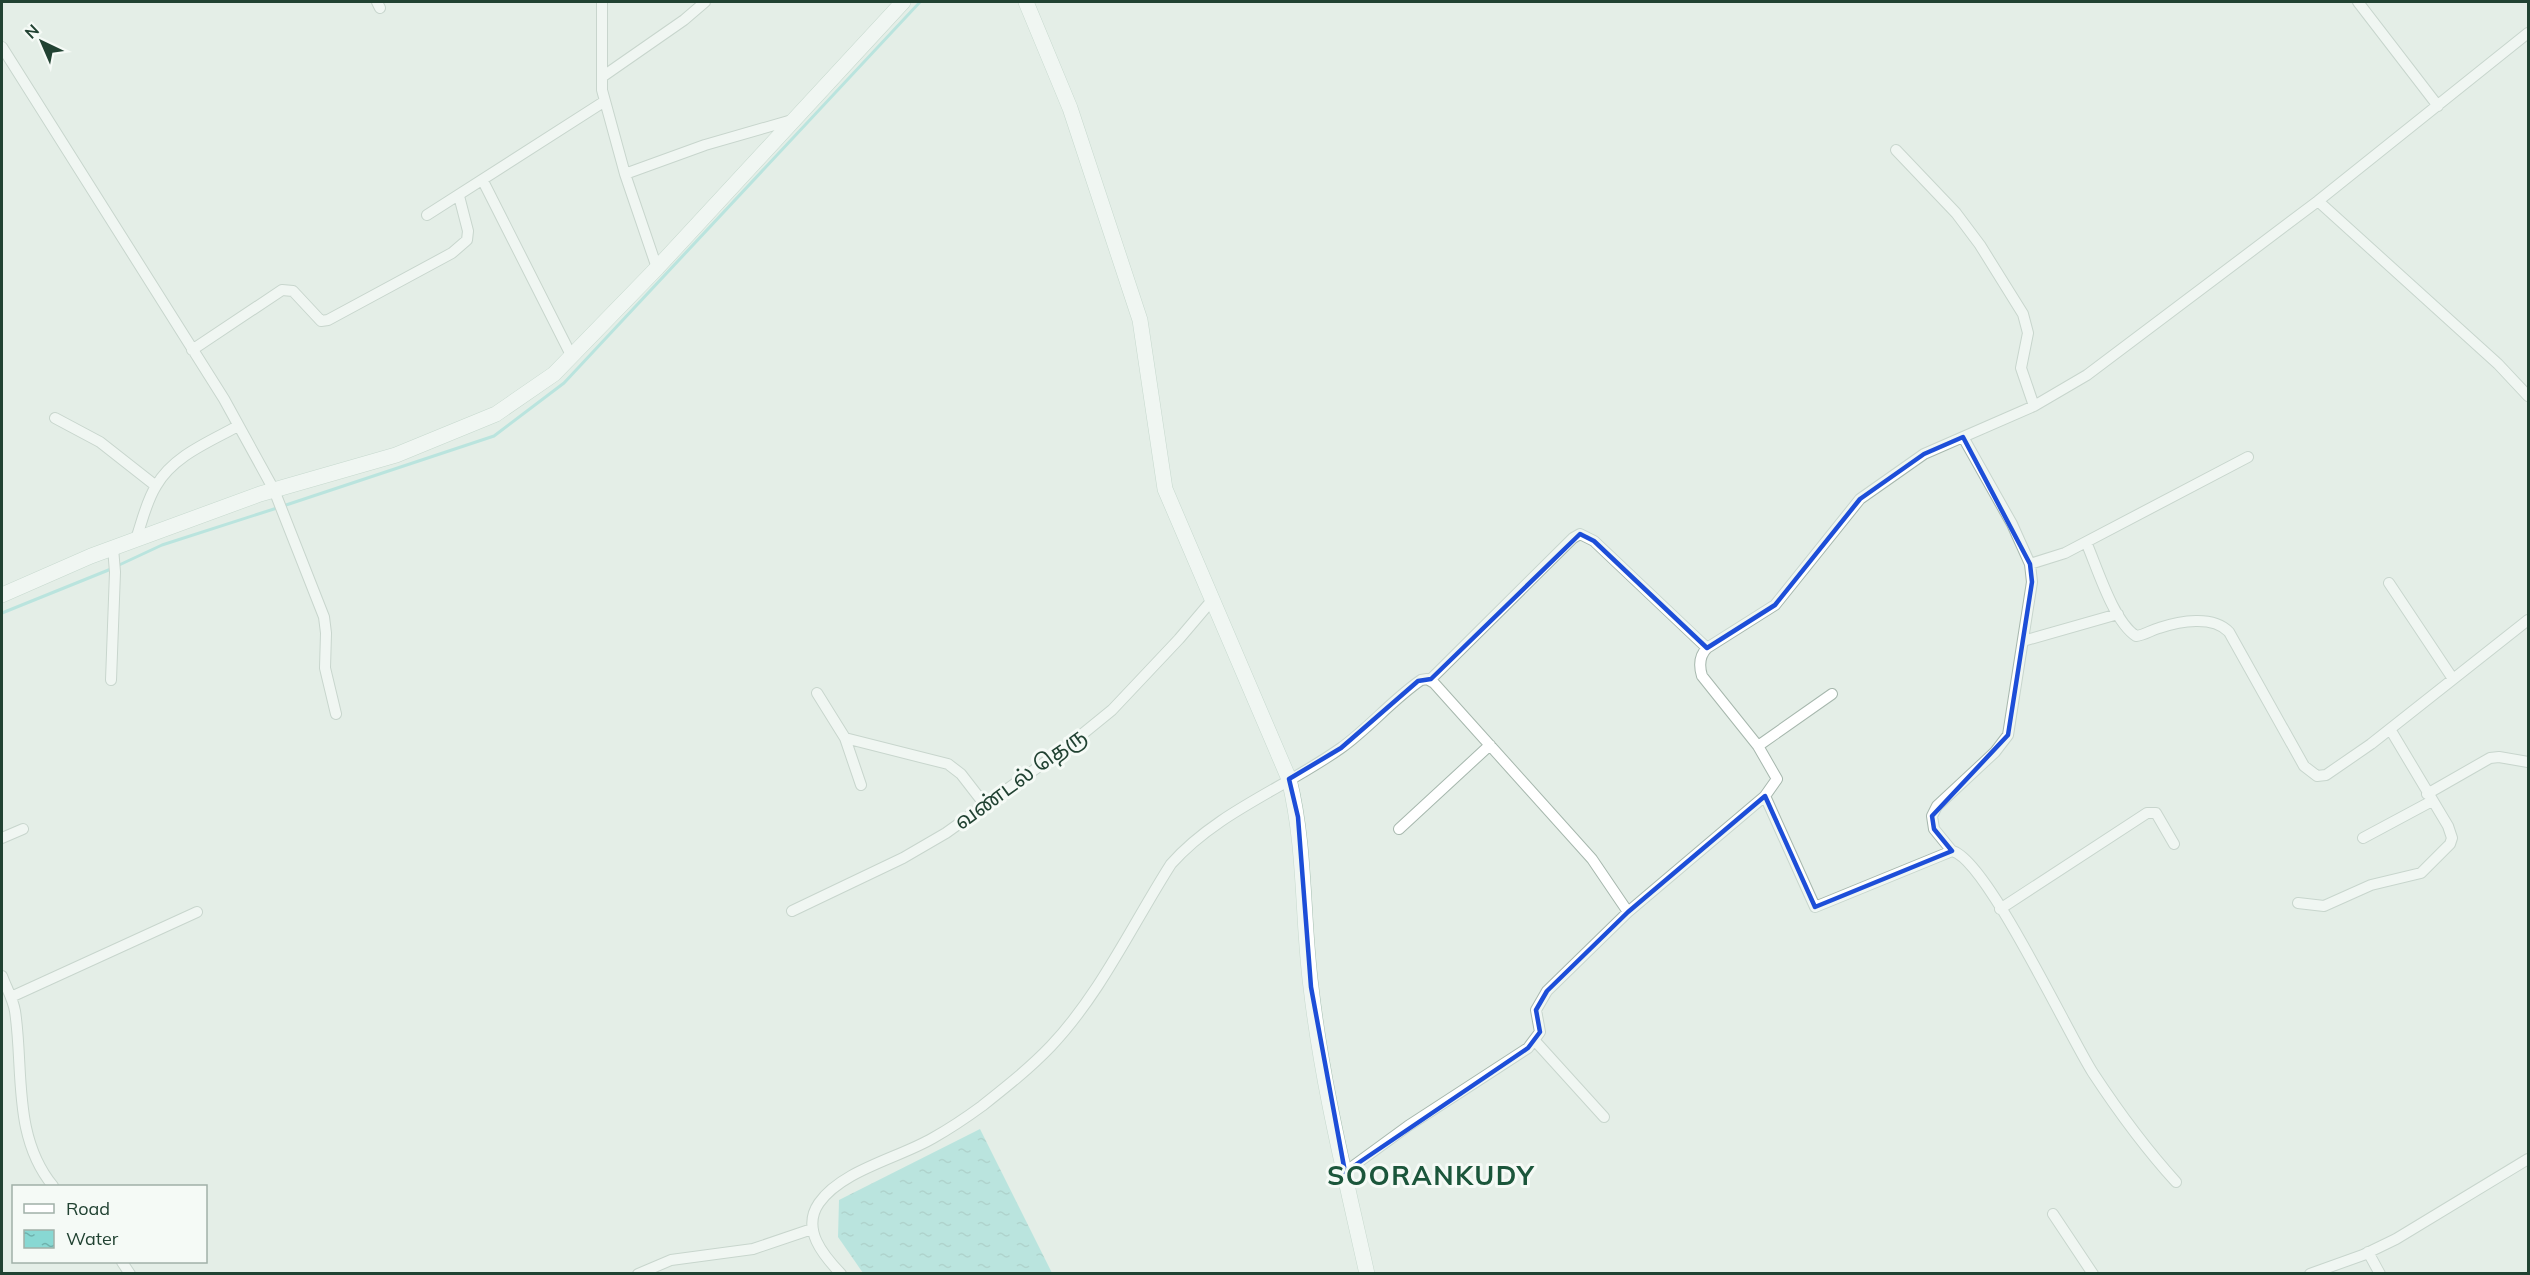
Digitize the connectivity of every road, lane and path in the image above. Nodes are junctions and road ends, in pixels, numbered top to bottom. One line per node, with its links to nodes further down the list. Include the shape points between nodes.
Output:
1 (602, 2): 8 (street)
2 (705, 2): 8 (street)
3 (903, 2): 11 (main road)
4 (1026, 2): 35 (main road, via 1070,108 1140,320 1165,489)
5 (2358, 2): 10 (street)
6 (2529, 33): 10 (street)
7 (2, 47): 19 (street)
8 (602, 77): 9 (street)
9 (605, 101): 13 (street); 14 (street)
10 (2438, 106): 16 (street)
11 (792, 120): 13 (street); 18 (main road)
12 (1896, 150): 22 (street, via 1956,213 2023,314 2028,333 2021,368)
13 (625, 174): 18 (street)
14 (483, 181): 15 (street); 20 (street)
15 (459, 195): 17 (street); 19 (street, via 467,240 452,253 328,320 321,321 293,291 282,290)
16 (2318, 201): 21 (street); 22 (street, via 2087,375)
17 (427, 215)
18 (657, 268): 20 (main road)
19 (192, 350): 24 (street)
20 (571, 355): 28 (main road, via 554,374 496,414 396,455)
21 (2529, 396)
22 (2034, 406): 25 (street)
23 (56, 418): 27 (street, via 100,442)
24 (238, 426): 27 (street, via 191,452 166,472); 28 (street)
25 (1963, 437): 32 (street); 39 (street, via 1924,454 1860,499 1774,605)
26 (2248, 458): 30 (street)
27 (156, 486): 29 (street)
28 (275, 494): 29 (main road); 45 (street, via 324,617 325,668)
29 (136, 539): 31 (main road)
30 (2086, 542): 32 (street); 36 (street)
31 (113, 550): 34 (main road); 41 (street, via 116,572)
32 (2031, 564): 38 (street)
33 (2389, 583): 40 (street)
34 (2, 595)
35 (1213, 599): 51 (main road); 55 (street, வண்டல் தெரு, via 1112,710 1070,746)
36 (2118, 614): 38 (street); 46 (street, via 2136,636 2166,626 2207,621 2221,624 2304,766 2317,776 2332,771)
37 (2529, 620): 40 (street)
38 (2023, 641): 61 (street, via 2012,722 2005,742 1937,806 1932,816 1934,829)
39 (1707, 648): 42 (street, via 1594,541 1580,534); 49 (street, via 1700,664 1702,676)
40 (2453, 679): 46 (street)
41 (111, 680)
42 (1430, 680): 48 (street); 51 (street, via 1418,681 1341,748)
43 (817, 693): 47 (street)
44 (1832, 694): 49 (street)
45 (336, 714)
46 (2390, 729): 54 (street)
47 (845, 738): 52 (street); 55 (street, via 948,764)
48 (1490, 745): 57 (street); 66 (street, via 1592,859)
49 (1758, 746): 53 (street, via 1777,779)
50 (2529, 762): 54 (street, via 2490,758)
51 (1289, 779): 72 (main road, via 1298,817 1311,987); 76 (street, via 1209,829 1176,857 1103,976 1051,1046 980,1107 942,1132 846,1179 829,1192 812,1216)
52 (861, 785)
53 (1765, 796): 61 (street, via 1815,907); 66 (street)
54 (2429, 797): 59 (street); 62 (street, via 2452,838 2430,866 2409,877 2371,885 2324,906)
55 (986, 805): 64 (street, வண்டல் தெரு, via 903,858)
56 (23, 829): 58 (street)
57 (1399, 829)
58 (2, 838)
59 (2363, 838)
60 (2174, 844): 63 (street, via 2156,813 2147,813)
61 (1952, 851): 63 (street, via 1969,861)
62 (2298, 903)
63 (2000, 909): 73 (street, via 2091,1070 2147,1150)
64 (792, 911)
65 (197, 912): 68 (street)
66 (1628, 912): 69 (street, via 1540,1000 1536,1010 1540,1032)
67 (2, 976): 68 (street)
68 (11, 997): 74 (street, via 27,1132 36,1160)
69 (1536, 1042): 70 (street); 72 (street)
70 (1604, 1117)
71 (2529, 1159): 77 (street)
72 (1345, 1172): 80 (main road)
73 (2176, 1182)
74 (52, 1185)
75 (2053, 1214): 81 (street)
76 (812, 1229): 78 (street, via 753,1249 671,1260); 79 (street, via 822,1251)
77 (2368, 1252): 82 (street); 83 (street)
78 (638, 1274)
79 (842, 1274)
80 (1367, 1274)
81 (2093, 1274)
82 (2310, 1274)
83 (2380, 1274)

